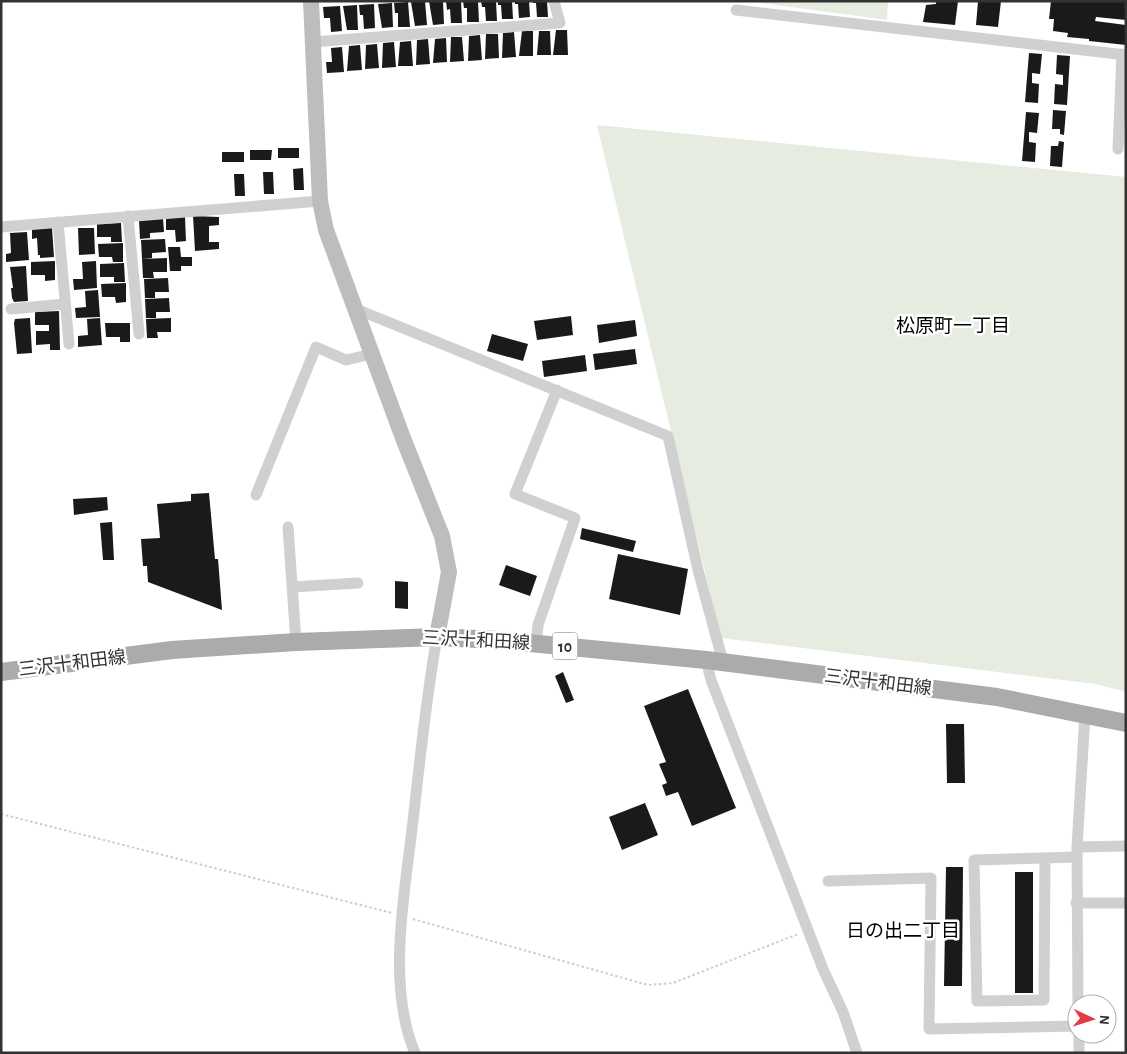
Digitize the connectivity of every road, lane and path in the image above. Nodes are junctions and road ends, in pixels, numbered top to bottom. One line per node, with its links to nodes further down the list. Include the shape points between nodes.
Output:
1 (311, 1): 4 (street)
2 (554, 1): 4 (street, via 560,23)
3 (736, 10): 5 (street)
4 (313, 42): 7 (street)
5 (1124, 55): 6 (street)
6 (1118, 149)
7 (320, 201): 8 (street); 13 (street, via 326,230)
8 (128, 216): 9 (street); 14 (street)
9 (58, 222): 10 (street); 11 (street)
10 (1, 227)
11 (65, 304): 12 (street); 15 (street)
12 (11, 309)
13 (356, 310): 16 (street); 17 (street)
14 (138, 334)
15 (69, 344)
16 (372, 354): 18 (street, via 346,360 316,347); 22 (street, via 442,536 449,572)
17 (557, 390): 24 (street, via 515,494 574,518 538,625); 26 (street, via 668,436 698,570)
18 (256, 495)
19 (288, 527): 21 (street)
20 (358, 583): 21 (street)
21 (292, 587): 23 (street)
22 (437, 637): 23 (main road, 三沢十和田線 / 10); 24 (main road, 三沢十和田線 / 10); 38 (street, via 428,687 399,942 402,999)
23 (296, 642): 27 (main road, 三沢十和田線 / 10, via 172,650)
24 (536, 644): 25 (main road, 三沢十和田線 / 10)
25 (706, 660): 26 (main road, 三沢十和田線 / 10); 39 (street, via 711,680)
26 (723, 662): 28 (main road, 三沢十和田線 / 10, via 996,697)
27 (1, 672)
28 (1085, 714): 29 (main road, 三沢十和田線 / 10); 31 (street)
29 (1126, 723)
30 (1126, 846): 31 (street)
31 (1077, 852): 32 (street); 34 (street)
32 (1045, 858): 32 (street, via 974,860 977,1000 1044,1000)
33 (828, 881): 37 (street, via 931,878 929,1029)
34 (1076, 903): 35 (street); 36 (street)
35 (1126, 903)
36 (1078, 994)
37 (1067, 1026)
38 (415, 1053)
39 (857, 1053)

